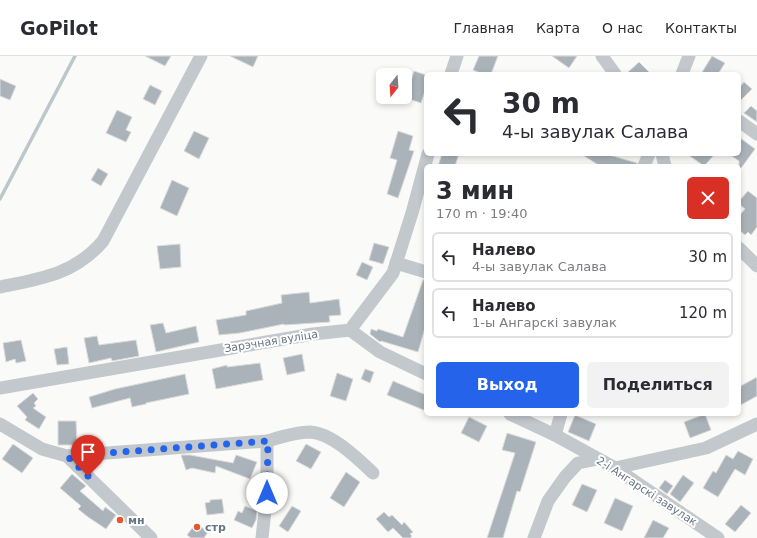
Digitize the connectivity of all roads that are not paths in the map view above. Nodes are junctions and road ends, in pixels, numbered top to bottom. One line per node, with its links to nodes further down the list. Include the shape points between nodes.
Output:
1 (201, 56): 15 (street, via 103,242 94,252 64,271 37,280)
2 (457, 56): 5 (street)
3 (602, 56): 6 (street)
4 (689, 56): 7 (street)
5 (453, 72)
6 (614, 72)
7 (683, 72)
8 (741, 122): 9 (street)
9 (757, 134)
10 (424, 169): 12 (street)
11 (741, 250): 13 (street)
12 (396, 263): 14 (street); 16 (street, via 392,273)
13 (757, 266)
14 (424, 271)
15 (0, 287)
16 (350, 330): 17 (street, via 380,352); 18 (street, Зарэчная вуліца, via 312,334)
17 (424, 373)
18 (0, 388)
19 (514, 416): 23 (street, 2-і Ангарскі завулак)
20 (560, 416): 23 (street)
21 (0, 424): 25 (street, via 42,449)
22 (757, 424): 27 (street, via 706,448)
23 (555, 435): 26 (street, 2-і Ангарскі завулак)
24 (268, 441): 25 (street); 28 (street, via 295,434 316,433 332,440); 30 (street, via 267,493)
25 (67, 456): 29 (street)
26 (598, 459): 27 (street, 2-і Ангарскі завулак); 31 (street, via 578,463 564,477 548,501)
27 (614, 468): 32 (street, 2-і Ангарскі завулак)
28 (373, 473)
29 (151, 538)
30 (262, 538)
31 (534, 538)
32 (718, 538)

